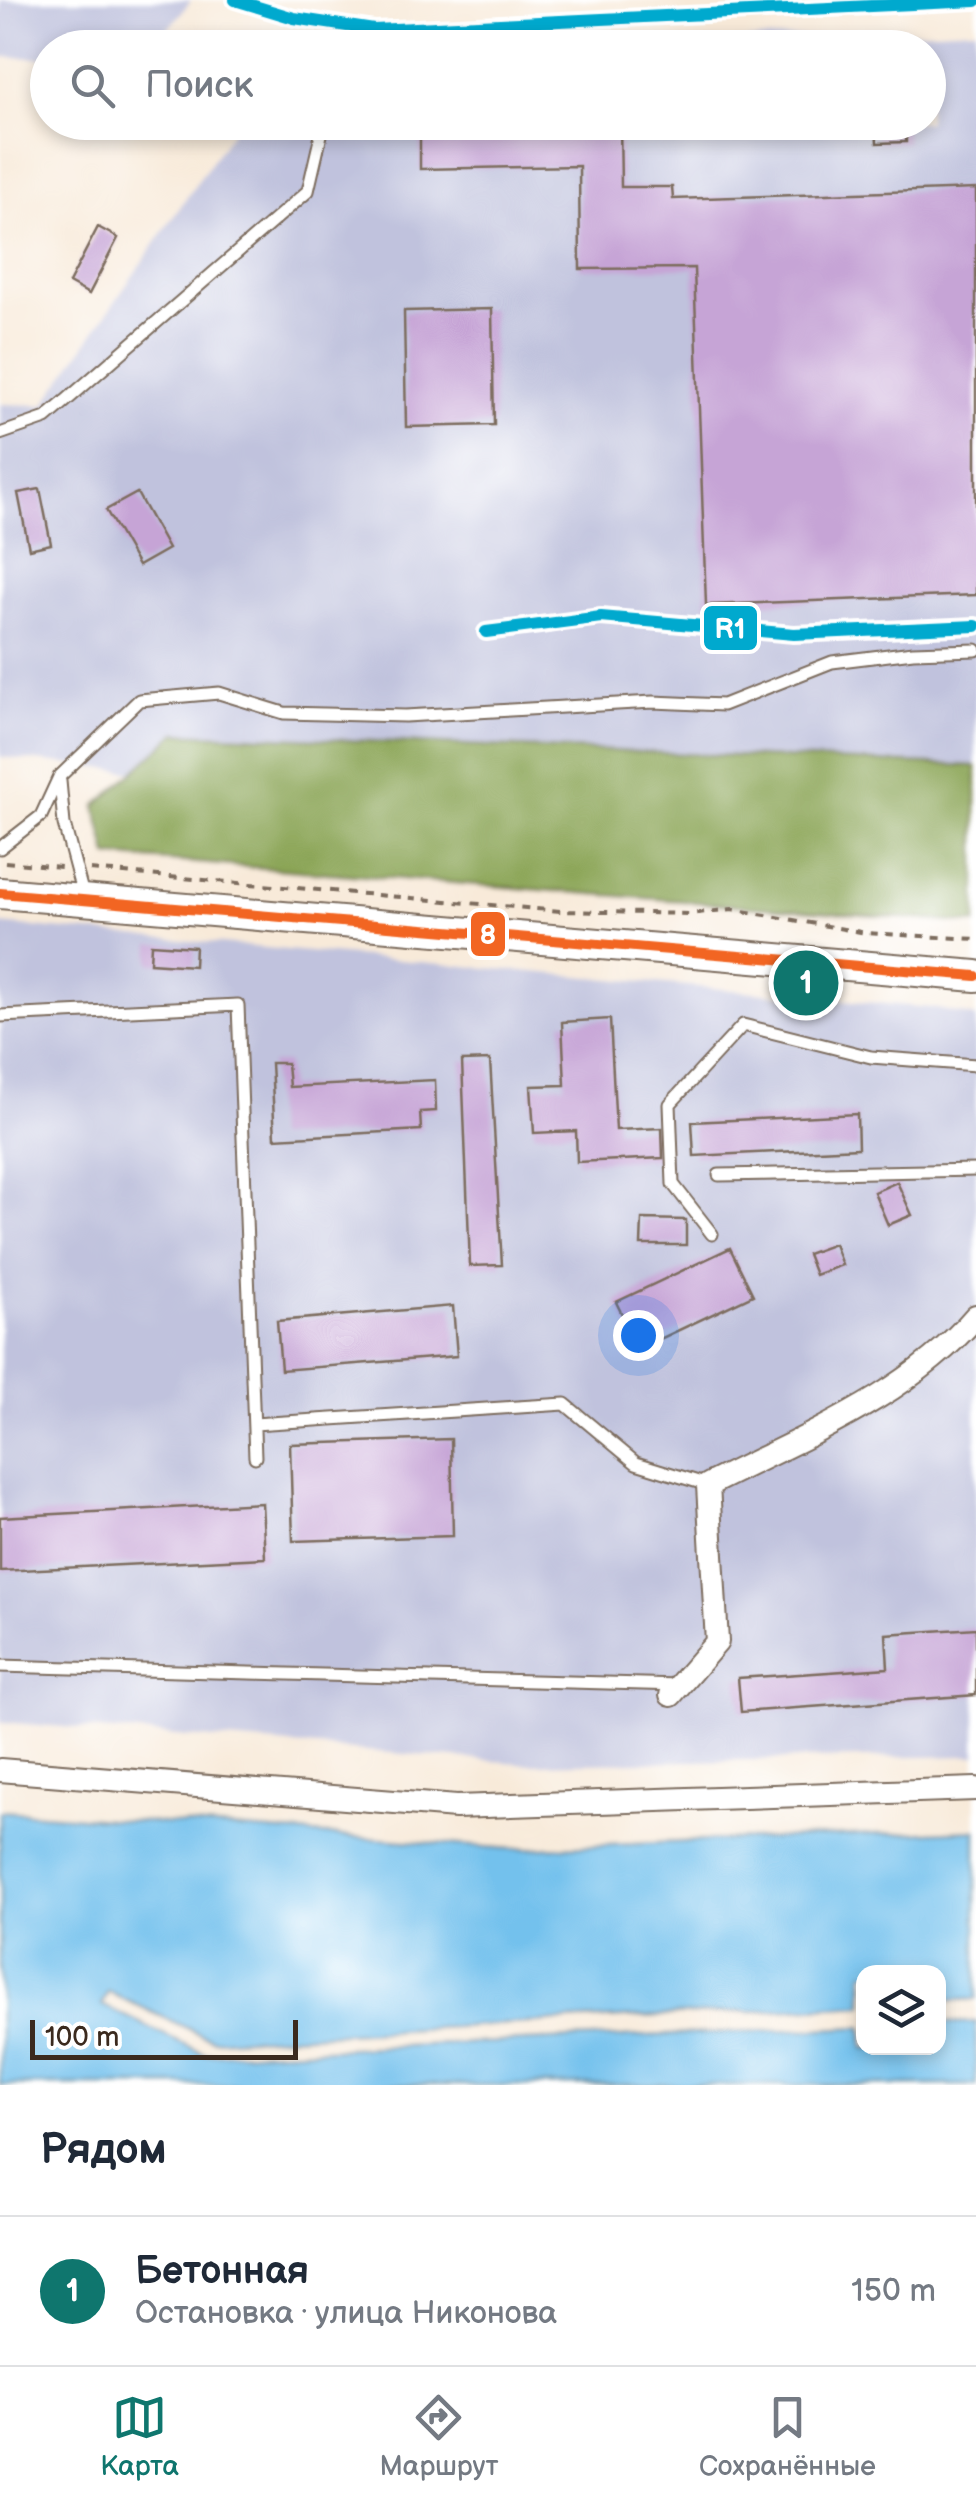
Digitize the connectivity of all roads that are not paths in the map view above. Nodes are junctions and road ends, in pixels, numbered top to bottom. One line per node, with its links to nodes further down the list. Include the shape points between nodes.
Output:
1 (320, 140): 2 (lane, via 308,191 46,418)
2 (0, 434)
3 (976, 650): 4 (lane, via 832,662 724,705 653,702 405,716 284,712 219,694 139,700)
4 (60, 778): 5 (lane, via 41,816); 7 (lane)
5 (0, 848)
6 (0, 893): 7 (main road)
7 (84, 899): 8 (main road)
8 (976, 976)
9 (0, 1016): 15 (lane, via 238,1004)
10 (976, 1064): 13 (lane, via 871,1056 743,1025 670,1104 673,1184)
11 (976, 1170): 12 (lane)
12 (720, 1175)
13 (712, 1234)
14 (976, 1316): 17 (street, via 954,1342 878,1397)
15 (254, 1424): 16 (lane); 17 (lane, via 565,1404 636,1463)
16 (255, 1458)
17 (708, 1485): 19 (street, via 717,1642)
18 (0, 1666): 19 (lane)
19 (675, 1690)
20 (0, 1770): 21 (street, via 456,1806)
21 (976, 1789)

